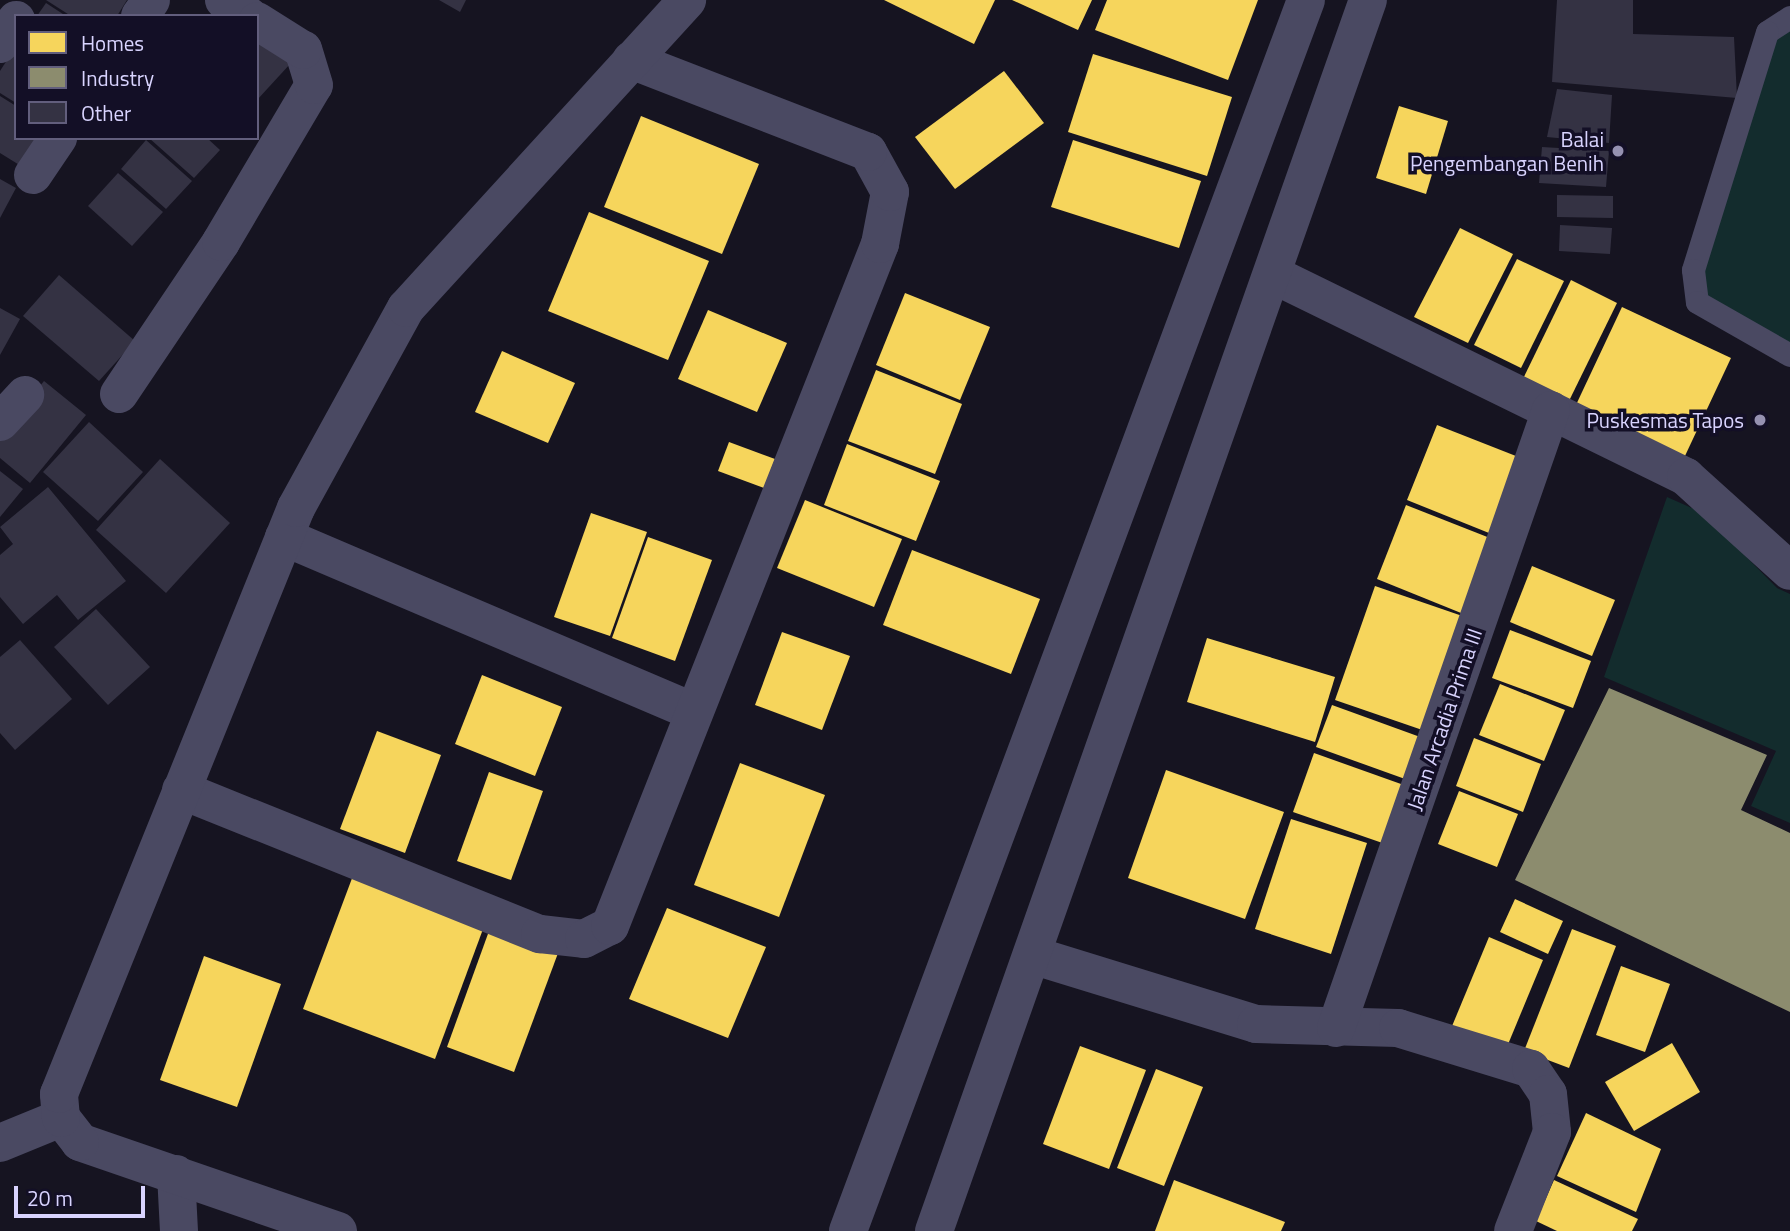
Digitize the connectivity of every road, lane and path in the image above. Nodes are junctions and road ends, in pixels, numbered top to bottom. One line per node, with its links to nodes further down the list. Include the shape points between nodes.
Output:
1 (224, 0): 5 (street)
2 (687, 0): 10 (street)
3 (1306, 0): 28 (street)
4 (1368, 0): 13 (street)
5 (246, 14)
6 (1790, 17): 14 (lane, via 1767,32 1693,270 1697,302)
7 (259, 22): 15 (street, via 303,50 314,85 221,242)
8 (14, 23): 9 (street)
9 (0, 44)
10 (631, 60): 17 (street, via 406,308); 19 (street, via 868,152 890,192 880,244)
11 (57, 140): 12 (street)
12 (33, 175)
13 (1272, 274): 16 (street); 21 (street)
14 (1790, 355)
15 (119, 394)
16 (1551, 410): 18 (street, via 1686,477); 22 (street, Jalan Arcadia Prima III)
17 (284, 537): 19 (street); 20 (street)
18 (1790, 570)
19 (694, 712): 20 (street, via 610,926 584,939 540,934)
20 (181, 790): 23 (street, via 59,1094)
21 (1032, 955): 22 (street, via 1256,1024); 29 (street)
22 (1336, 1028): 30 (street, via 1398,1028 1531,1069 1548,1094 1552,1132)
23 (61, 1118): 24 (street); 25 (street, via 80,1142)
24 (0, 1143)
25 (176, 1174): 26 (street); 27 (street)
26 (179, 1231)
27 (338, 1231)
28 (848, 1231)
29 (934, 1231)
30 (1513, 1231)

